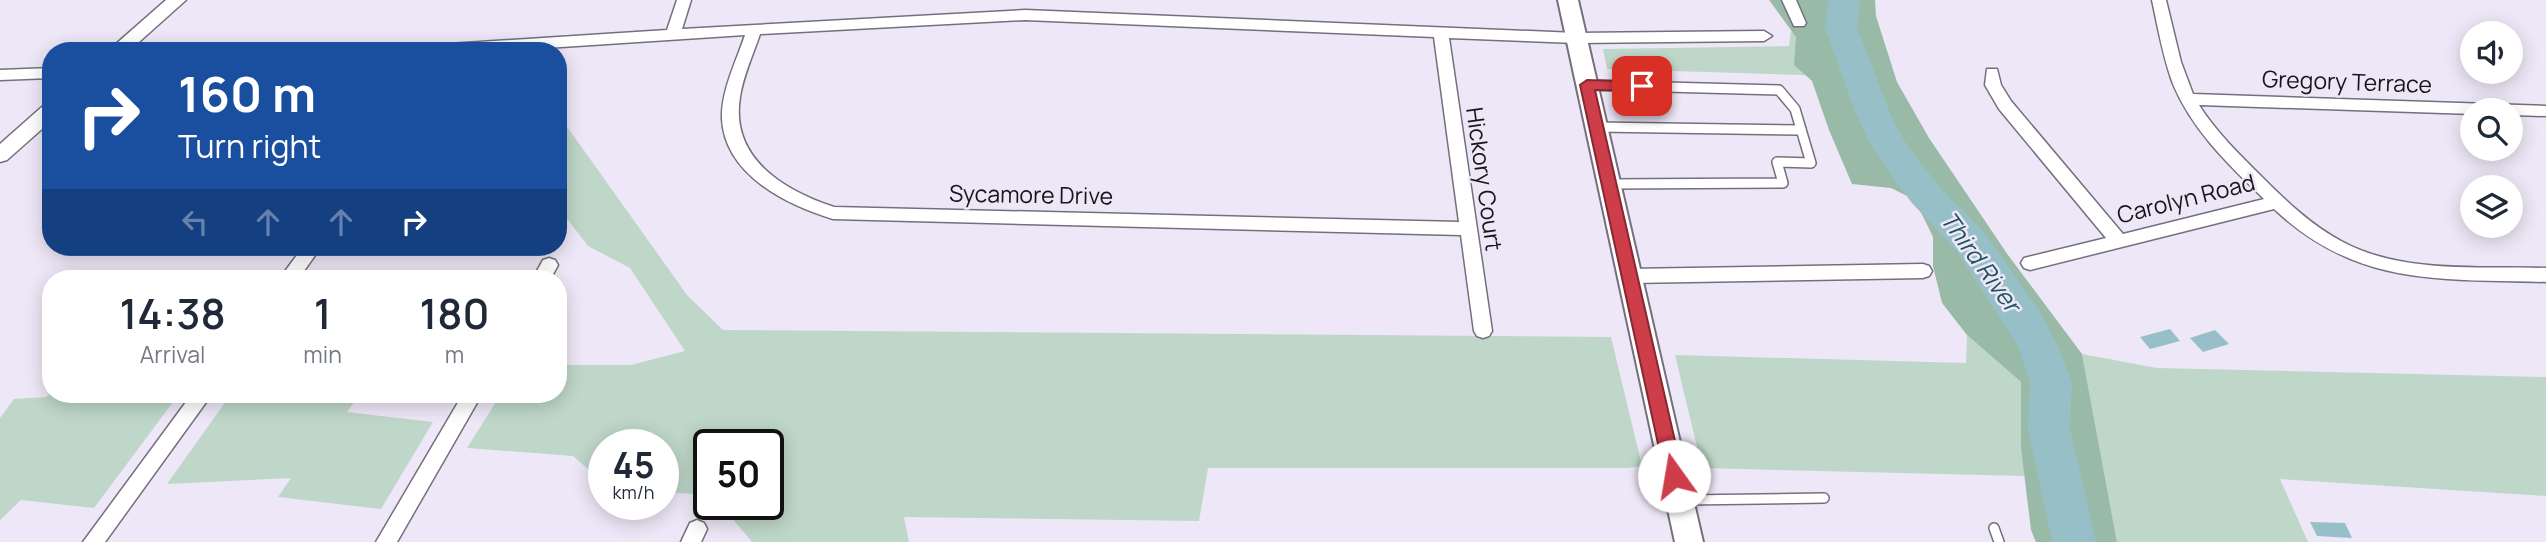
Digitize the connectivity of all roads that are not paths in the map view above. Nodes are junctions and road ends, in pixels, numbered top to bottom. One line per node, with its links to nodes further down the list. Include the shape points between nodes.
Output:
1 (177, 0): 16 (street)
2 (684, 0): 13 (street)
3 (946, 0): 8 (street)
4 (1142, 0): 9 (street)
5 (1568, 0): 15 (main road)
6 (1789, 0): 10 (street)
7 (2159, 0): 22 (street)
8 (942, 18): 9 (street); 11 (street)
9 (1140, 19): 12 (street)
10 (1799, 23)
11 (754, 30): 13 (street); 30 (street, Sycamore Drive, via 732,98 732,124 740,150 757,173 782,193 833,213)
12 (1441, 34): 15 (street); 30 (street, Hickory Court)
13 (673, 35): 17 (street)
14 (1764, 36): 15 (street)
15 (1577, 38): 21 (main road)
16 (128, 42)
17 (567, 42)
18 (42, 73): 20 (street)
19 (1992, 73): 31 (street, via 1993,85 2005,105)
20 (0, 75)
21 (1587, 85): 25 (main road); 26 (lane, via 1779,90 1795,109)
22 (2188, 99): 23 (street, Gregory Terrace); 29 (street, via 2216,139)
23 (2546, 111)
24 (42, 118): 27 (street)
25 (1596, 127): 26 (lane); 28 (main road)
26 (1801, 130): 28 (lane, via 1811,163 1777,162 1783,183)
27 (0, 155)
28 (1609, 184): 35 (main road)
29 (2277, 202): 31 (street, Carolyn Road); 34 (street, Carolyn Road, via 2311,232 2371,261 2408,268)
30 (1468, 229): 36 (street, Hickory Court)
31 (2119, 241): 32 (street, Carolyn Road)
32 (2030, 263)
33 (1923, 271): 35 (street)
34 (2546, 275)
35 (1629, 276): 40 (main road)
36 (1483, 331)
37 (196, 403): 42 (street)
38 (468, 403): 43 (street)
39 (1824, 498): 40 (lane)
40 (1679, 500): 44 (main road)
41 (1994, 528): 45 (lane)
42 (93, 542)
43 (386, 542)
44 (1689, 542)
45 (1999, 542)

